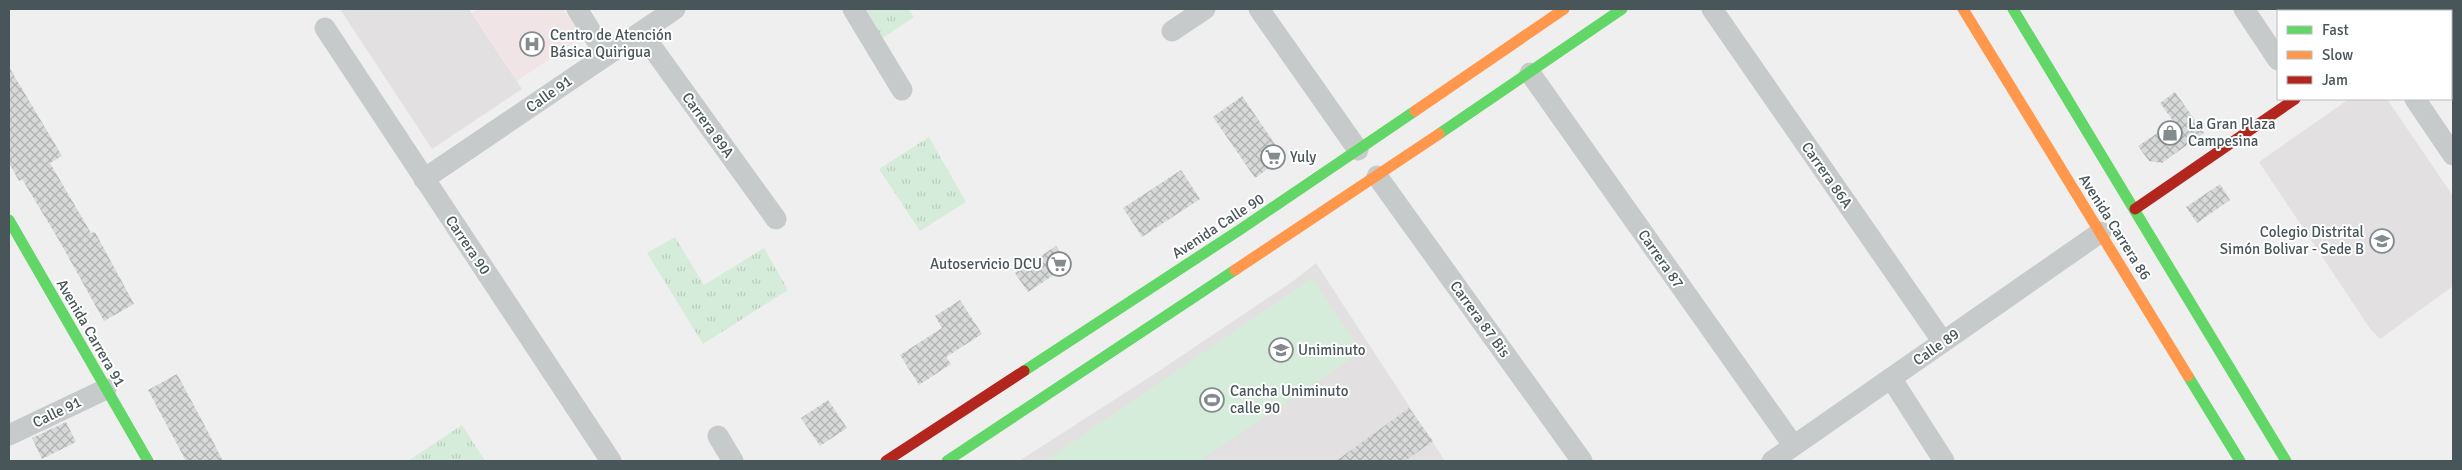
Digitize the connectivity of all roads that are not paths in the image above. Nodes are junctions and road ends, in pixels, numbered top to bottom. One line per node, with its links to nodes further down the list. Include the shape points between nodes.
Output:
1 (577, 9): 15 (street)
2 (675, 9): 14 (street, Calle 91)
3 (852, 9): 18 (street)
4 (1205, 9): 13 (street)
5 (1258, 9): 21 (street)
6 (1564, 9): 21 (main road, Avenida Calle 90)
7 (1622, 9): 17 (main road)
8 (1712, 9): 29 (street, Carrera 86A)
9 (1963, 9): 28 (main road, Avenida Carrera 86)
10 (2013, 9): 25 (main road, Avenida Carrera 86)
11 (2244, 9): 16 (street)
12 (325, 28): 24 (street, Carrera 90)
13 (1172, 31)
14 (641, 32): 15 (street, Calle 91); 26 (street, Carrera 89A)
15 (605, 54): 24 (street, Calle 91)
16 (2277, 58)
17 (1530, 73): 23 (main road); 34 (street, Carrera 87)
18 (902, 90)
19 (2294, 100): 25 (main road)
20 (2416, 100): 22 (street)
21 (1358, 150): 39 (main road, Avenida Calle 90)
22 (2453, 155)
23 (1377, 176): 35 (main road); 41 (street, Carrera 87 Bis)
24 (424, 179): 37 (street, Carrera 90)
25 (2135, 209): 45 (main road, Avenida Carrera 86)
26 (776, 219)
27 (9, 220): 31 (main road, Avenida Carrera 91)
28 (2101, 232): 29 (street, Calle 89); 44 (main road, Avenida Carrera 86)
29 (1943, 342): 30 (street, Calle 89)
30 (1891, 378): 34 (street, Calle 89); 43 (street)
31 (106, 389): 32 (street, Calle 91); 36 (main road, Avenida Carrera 91)
32 (9, 436)
33 (718, 436): 38 (street)
34 (1792, 445): 42 (street, Calle 89)
35 (961, 458): 40 (main road)
36 (148, 461)
37 (610, 461)
38 (733, 461)
39 (886, 461)
40 (947, 461)
41 (1582, 461)
42 (1772, 461)
43 (1944, 461)
44 (2240, 461)
45 (2286, 461)

